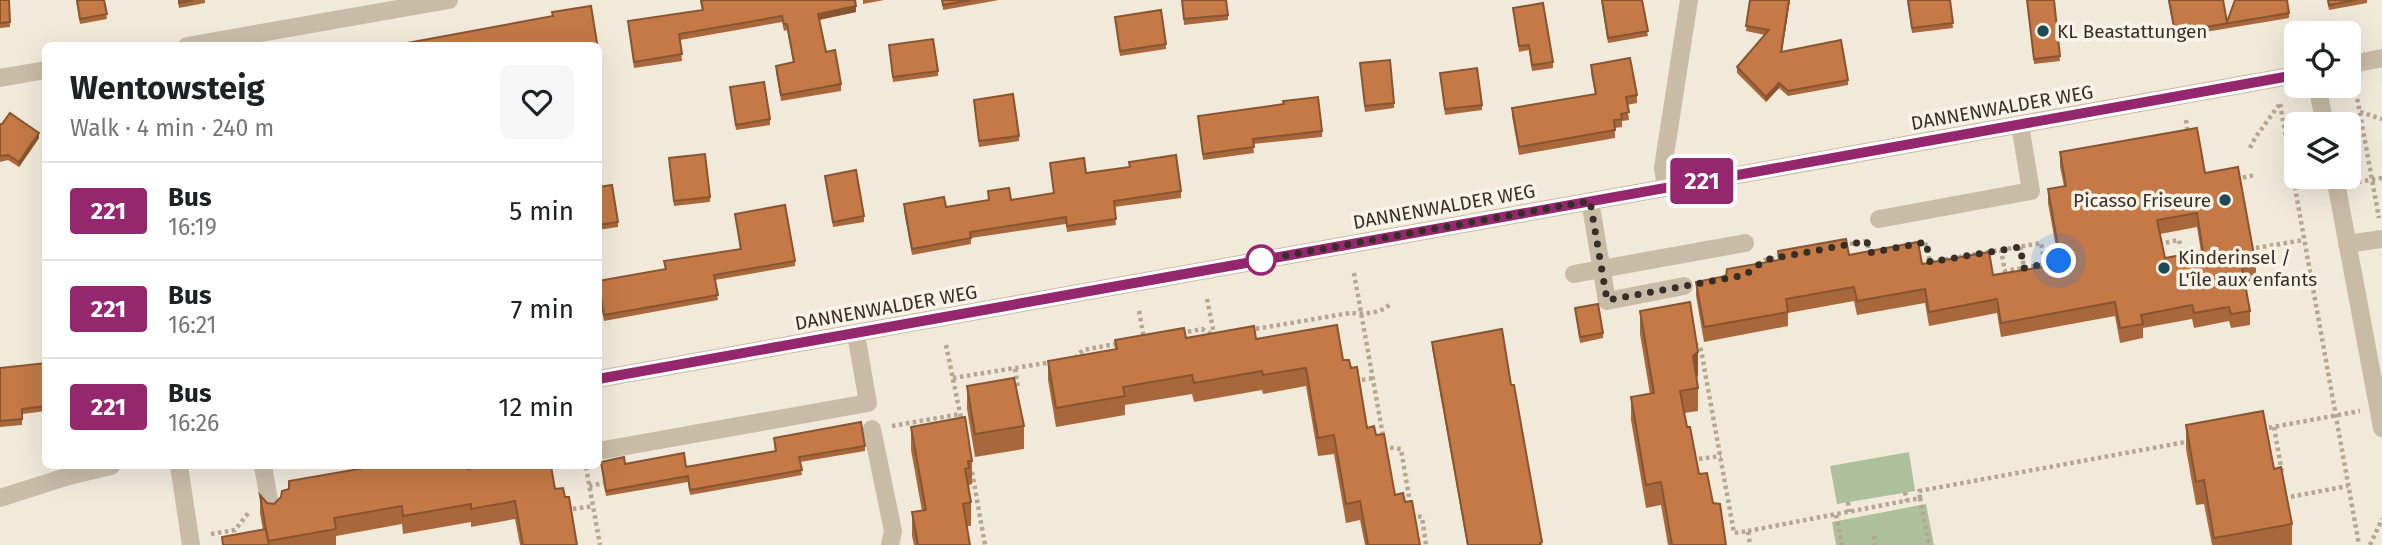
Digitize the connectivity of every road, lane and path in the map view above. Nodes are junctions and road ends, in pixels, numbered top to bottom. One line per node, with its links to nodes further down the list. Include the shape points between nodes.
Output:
1 (449, 0): 3 (street)
2 (1689, 0): 18 (street, via 1663,168)
3 (210, 42)
4 (2382, 58): 5 (street)
5 (2361, 62)
6 (42, 71): 8 (street)
7 (2284, 77): 13 (street, DANNENWALDER WEG)
8 (0, 78)
9 (2361, 113): 11 (path)
10 (2361, 119): 22 (path)
11 (2382, 119)
12 (2186, 120): 14 (path)
13 (2020, 125): 18 (street, DANNENWALDER WEG); 21 (street, via 2031,191)
14 (2190, 146)
15 (2250, 148): 24 (path, via 2280,104)
16 (2255, 175): 17 (path)
17 (2232, 180)
18 (1666, 187): 20 (street, DANNENWALDER WEG)
19 (2337, 189): 26 (street)
20 (1590, 201): 40 (street); 50 (street, DANNENWALDER WEG)
21 (1879, 219)
22 (2379, 219)
23 (2382, 239): 26 (street)
24 (2304, 240): 32 (path); 70 (path)
25 (1745, 243): 40 (street)
26 (2347, 244): 55 (street)
27 (2152, 245): 35 (path, via 2179,240 2183,260)
28 (1842, 246): 33 (path, via 1867,241 1869,253)
29 (1903, 247): 31 (path, via 1926,242 1930,262)
30 (2020, 247): 31 (path); 37 (path, via 2041,243); 39 (path)
31 (2001, 250): 39 (path, via 2005,271)
32 (2245, 250)
33 (1881, 251)
34 (1791, 255): 38 (path)
35 (2195, 258)
36 (2072, 259): 37 (path)
37 (2045, 264): 39 (path)
38 (1755, 267)
39 (2024, 268)
40 (1602, 269): 42 (street); 43 (street, via 1607,300)
41 (1354, 273): 47 (path)
42 (1574, 274)
43 (1684, 286)
44 (1207, 299): 49 (path, via 1214,335 1202,329)
45 (1390, 304): 47 (path, via 1385,310)
46 (1139, 312): 52 (path)
47 (1362, 314): 48 (path); 63 (path)
48 (1241, 331)
49 (1179, 333)
50 (856, 334): 61 (street, DANNENWALDER WEG); 80 (street, via 868,403)
51 (1156, 337): 52 (path)
52 (1144, 339): 56 (path, via 1083,350 1078,358)
53 (1695, 343): 59 (path)
54 (946, 345): 62 (path)
55 (2375, 355): 68 (street)
56 (1065, 360)
57 (1053, 362): 58 (path)
58 (1015, 368): 62 (path); 65 (path, via 1018,388)
59 (1705, 370): 60 (path); 82 (path)
60 (1698, 371)
61 (602, 378)
62 (953, 378): 67 (path)
63 (1373, 378): 64 (path); 78 (path)
64 (1347, 383)
65 (1006, 390)
66 (969, 396): 67 (path)
67 (957, 398): 69 (path)
68 (2378, 407): 70 (path); 74 (street)
69 (960, 414): 71 (path); 72 (path)
70 (2336, 416): 73 (path); 95 (path)
71 (915, 422)
72 (963, 427)
73 (2274, 427): 76 (path); 81 (path)
74 (2382, 428)
75 (872, 429): 118 (street, via 893,531)
76 (2254, 430)
77 (2203, 439): 100 (path, via 1919,491)
78 (1385, 447): 79 (path); 107 (path, via 1401,449)
79 (1375, 449)
80 (602, 450)
81 (2279, 455): 83 (path); 85 (path)
82 (1720, 456): 84 (path); 112 (path)
83 (2267, 457)
84 (1691, 461)
85 (2281, 464): 86 (path); 92 (path)
86 (2269, 466)
87 (97, 469): 99 (street)
88 (181, 469): 115 (street)
89 (264, 469): 97 (street)
90 (586, 469): 94 (path)
91 (971, 469): 119 (path)
92 (2284, 480)
93 (604, 483): 94 (path)
94 (589, 486): 103 (path)
95 (2348, 486): 96 (path, via 2285,498); 125 (path)
96 (2285, 489)
97 (268, 490): 104 (street); 115 (path, via 235,530)
98 (1905, 492): 101 (path)
99 (0, 498)
100 (1920, 498): 101 (path); 116 (path)
101 (1907, 501): 106 (path)
102 (1848, 502): 106 (path)
103 (593, 506): 105 (path); 117 (path)
104 (271, 511)
105 (560, 511)
106 (1849, 512): 108 (path)
107 (1412, 515): 109 (path); 120 (path, via 1422,517)
108 (1836, 515): 111 (path); 122 (path)
109 (1404, 516)
110 (2382, 519): 126 (path)
111 (1748, 531): 112 (path); 121 (path)
112 (1734, 533): 114 (path)
113 (1874, 536): 123 (path)
114 (1722, 539)
115 (197, 540)
116 (1928, 544): 124 (path)
117 (600, 545)
118 (890, 545)
119 (985, 545)
120 (1426, 545)
121 (1750, 545)
122 (1842, 545)
123 (1875, 545)
124 (1919, 545)
125 (2359, 545)
126 (2370, 545)

